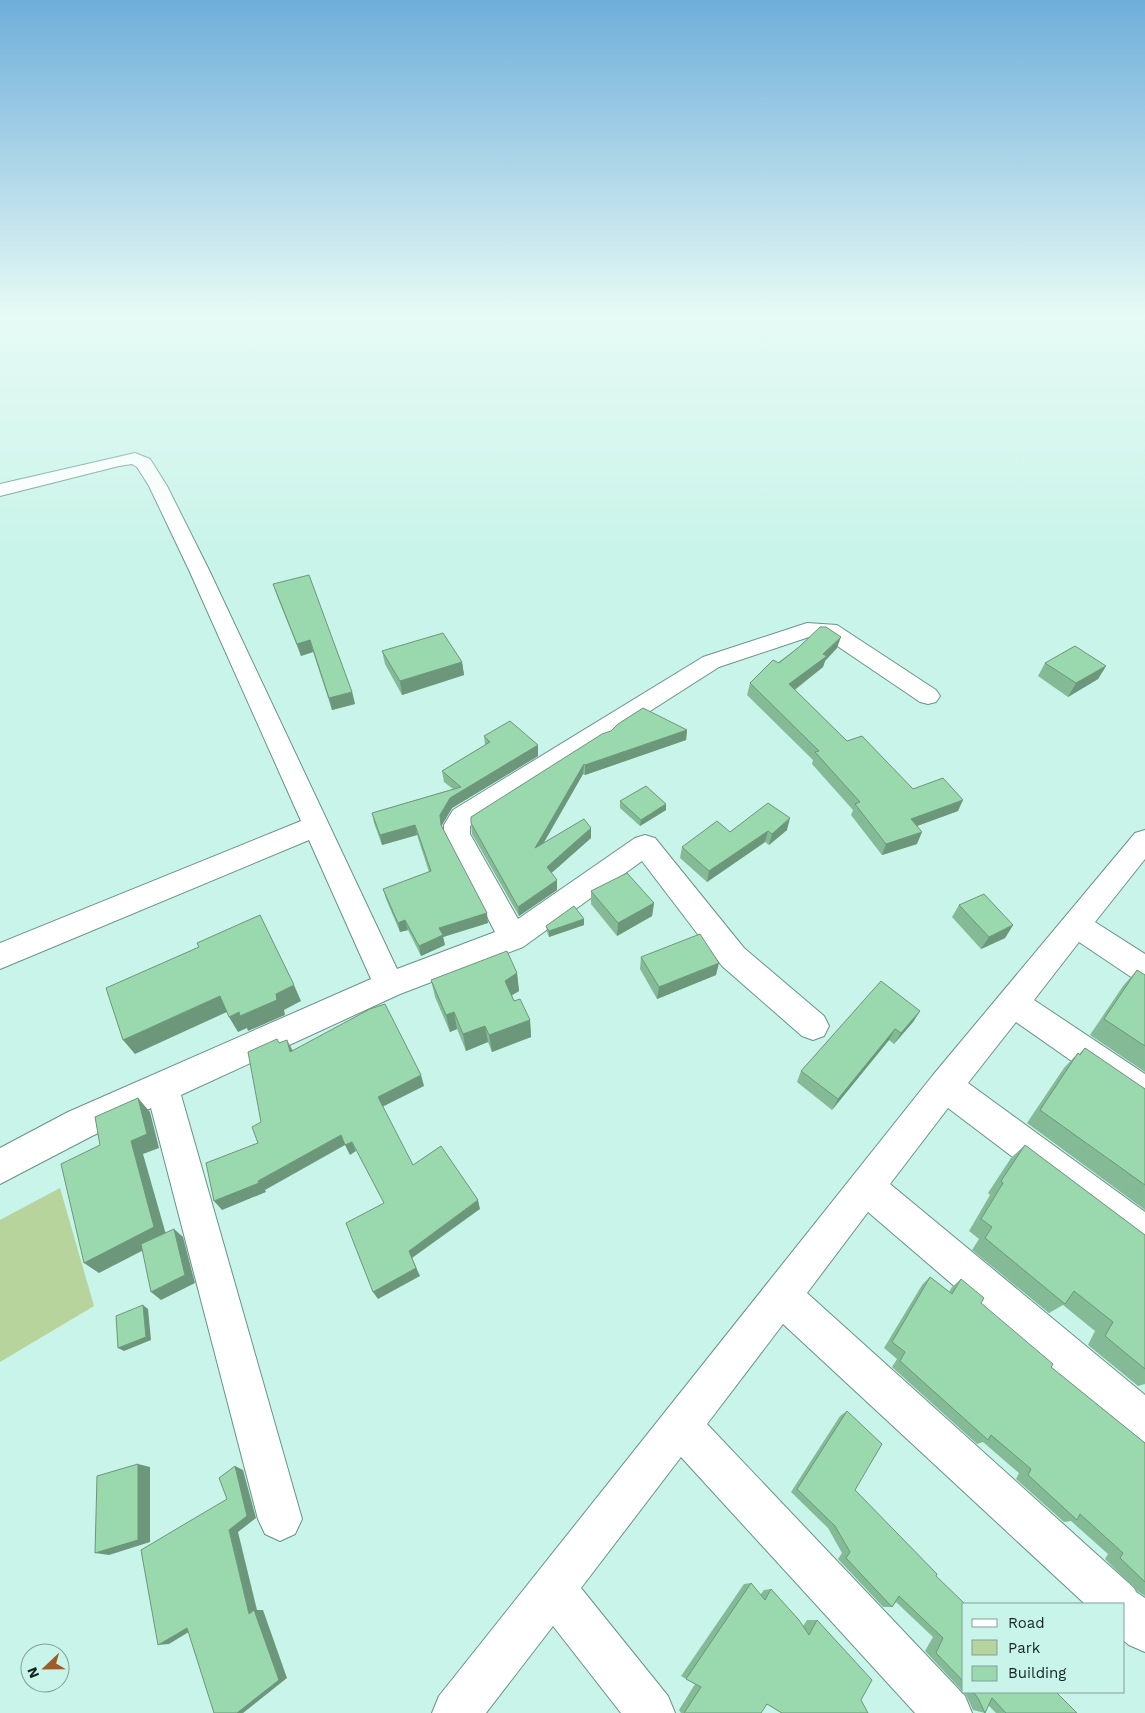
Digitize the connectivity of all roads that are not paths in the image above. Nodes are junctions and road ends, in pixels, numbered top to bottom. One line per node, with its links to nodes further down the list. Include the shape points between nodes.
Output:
1 (0, 490): 3 (street, via 134,458 144,463 199,570)
2 (928, 696): 6 (street, via 829,630 807,630 711,662 462,817 457,825 457,834)
3 (316, 826): 7 (street); 9 (street)
4 (1140, 855): 5 (street)
5 (1076, 926): 8 (street); 10 (street)
6 (514, 938): 9 (street); 11 (street, via 645,845 734,957)
7 (0, 956)
8 (1145, 970)
9 (389, 985): 13 (street)
10 (1012, 1003): 12 (street); 14 (street)
11 (813, 1026)
12 (945, 1086): 16 (street); 17 (street)
13 (162, 1087): 15 (street, via 80,1124); 21 (street)
14 (1145, 1093)
15 (0, 1167)
16 (866, 1186): 18 (street); 19 (street)
17 (1145, 1234)
18 (781, 1296): 20 (street); 23 (street)
19 (1145, 1422)
20 (680, 1425): 22 (street); 28 (street)
21 (280, 1519)
22 (553, 1589): 26 (street); 27 (street)
23 (1117, 1603)
24 (1125, 1611): 25 (street)
25 (1145, 1629)
26 (456, 1713)
27 (651, 1713)
28 (948, 1713)

